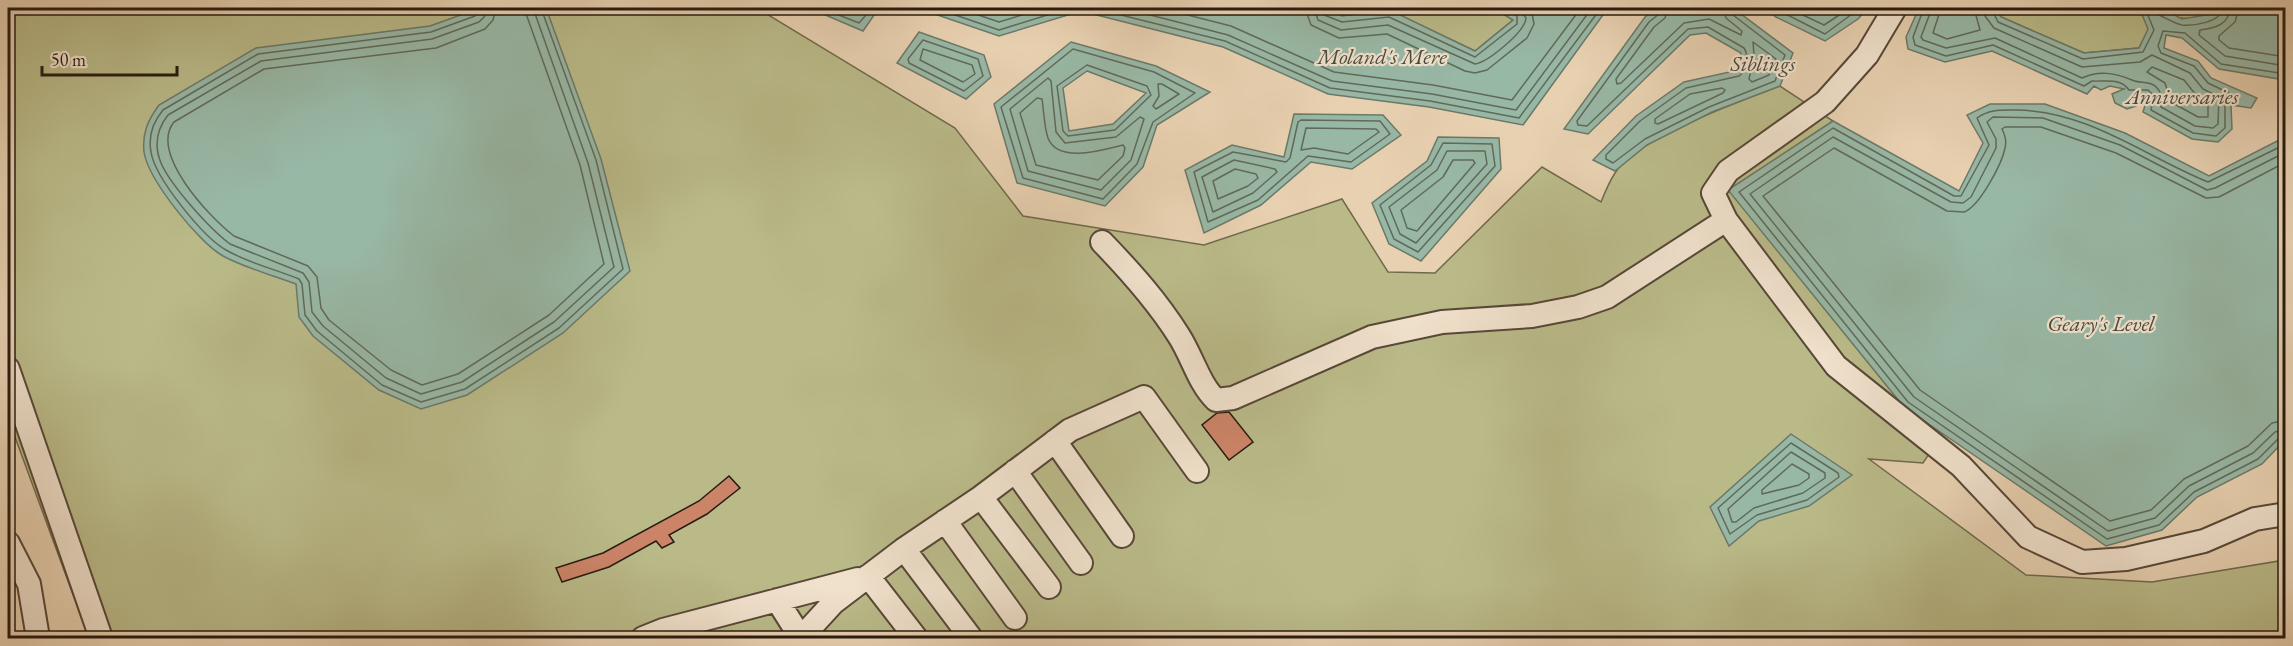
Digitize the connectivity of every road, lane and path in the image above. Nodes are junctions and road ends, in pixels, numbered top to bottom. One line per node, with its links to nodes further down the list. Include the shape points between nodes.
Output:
1 (1895, 8): 2 (lane, via 1867,55 1825,102 1728,171 1713,193)
2 (1726, 220): 3 (lane, via 1607,297 1532,316 1442,322 1372,337 1233,398 1216,400 1207,392 1178,335 1143,283); 9 (lane, via 1836,366 1961,466 2028,537 2082,562 2126,559 2204,541 2255,519)
3 (1102, 242)
4 (8, 369): 22 (lane)
5 (1055, 441): 6 (lane); 7 (lane, via 1070,430 1144,397); 11 (lane)
6 (1015, 471): 8 (lane); 14 (lane)
7 (1197, 471)
8 (981, 497): 10 (lane); 16 (lane)
9 (2286, 514)
10 (945, 521): 13 (lane); 18 (lane)
11 (1122, 537)
12 (8, 543): 21 (lane, via 29,584)
13 (904, 549): 15 (lane); 25 (lane)
14 (1081, 563)
15 (868, 576): 17 (lane); 20 (lane, via 834,603); 24 (lane)
16 (1049, 586)
17 (777, 600): 19 (lane); 20 (lane)
18 (1015, 618)
19 (680, 633): 23 (lane)
20 (801, 638)
21 (38, 639)
22 (101, 639)
23 (643, 639)
24 (916, 639)
25 (971, 639)

